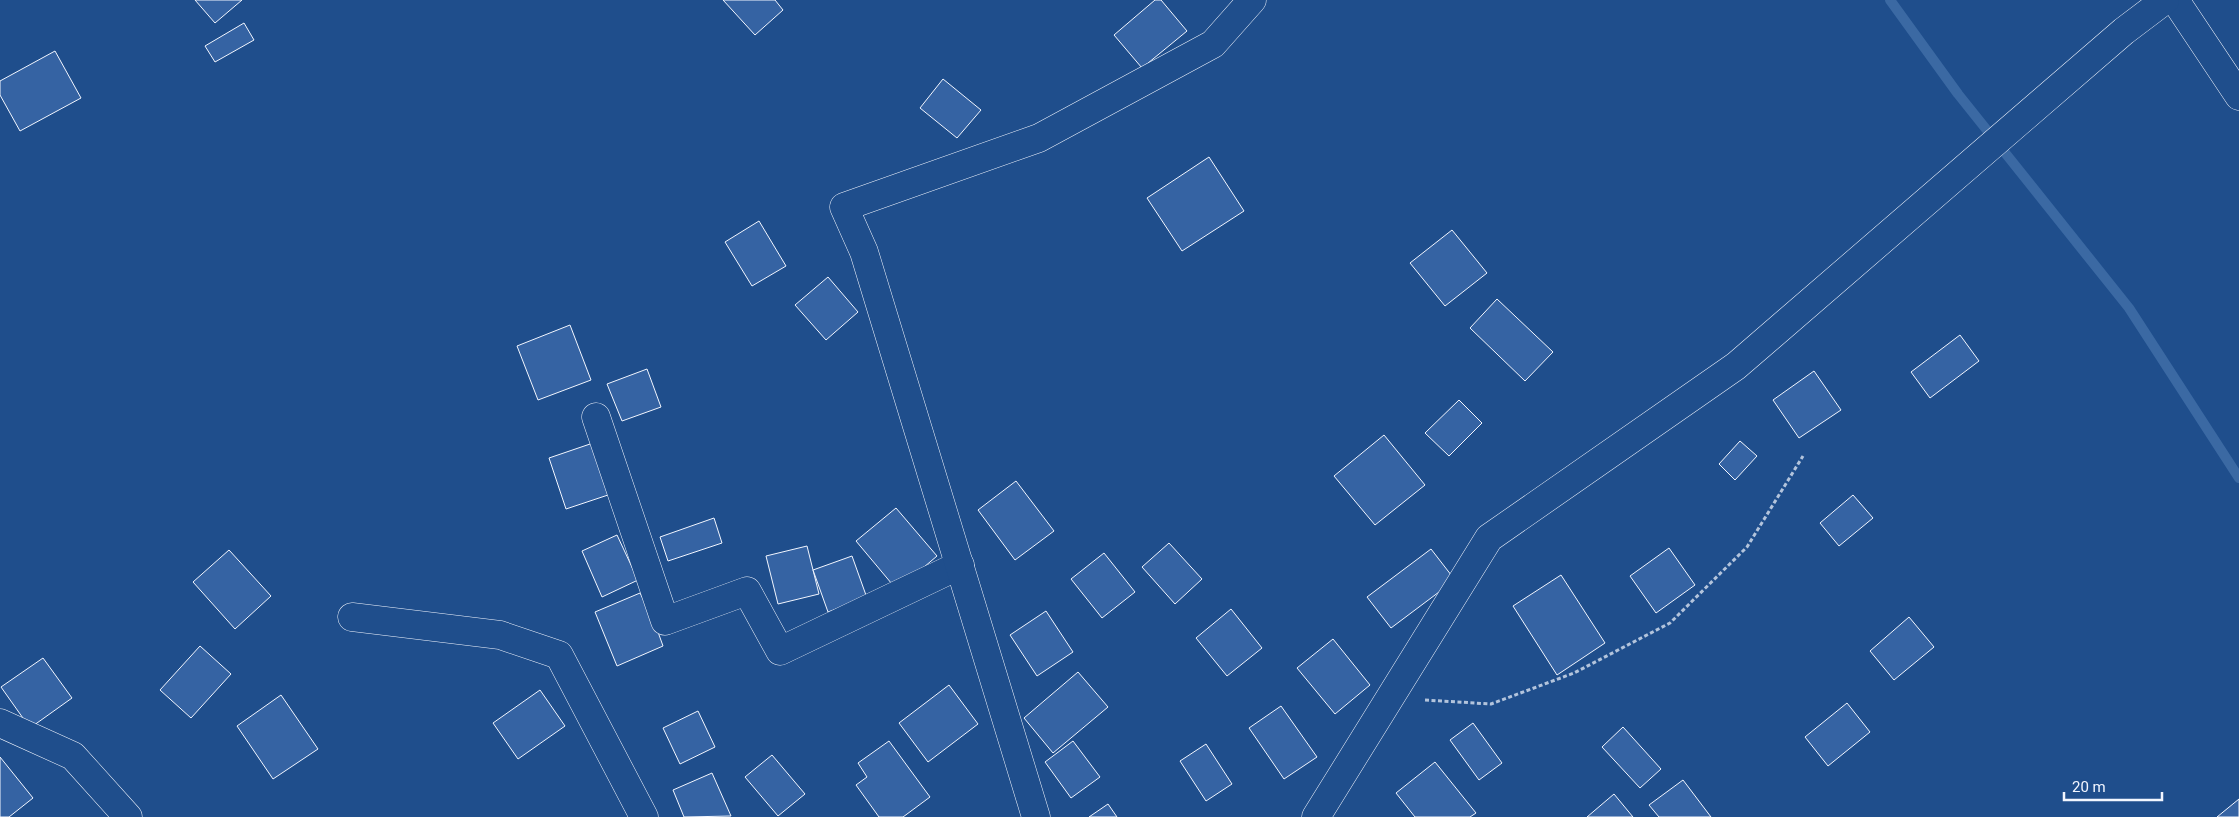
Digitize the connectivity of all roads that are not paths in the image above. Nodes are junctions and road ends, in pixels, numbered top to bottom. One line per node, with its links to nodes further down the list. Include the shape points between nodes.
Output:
1 (1252, 0): 6 (street, via 1213,44 1039,138 844,207 864,252)
2 (2165, 0): 12 (street, via 2117,37 1736,366 1489,538)
3 (2175, 0): 4 (street)
4 (2239, 96)
5 (596, 417): 6 (street, via 665,621 748,591 780,651)
6 (960, 565): 11 (street)
7 (352, 617): 10 (street, via 500,635 559,655)
8 (0, 723): 9 (street, via 73,756)
9 (128, 817)
10 (644, 817)
11 (1036, 817)
12 (1316, 817)

